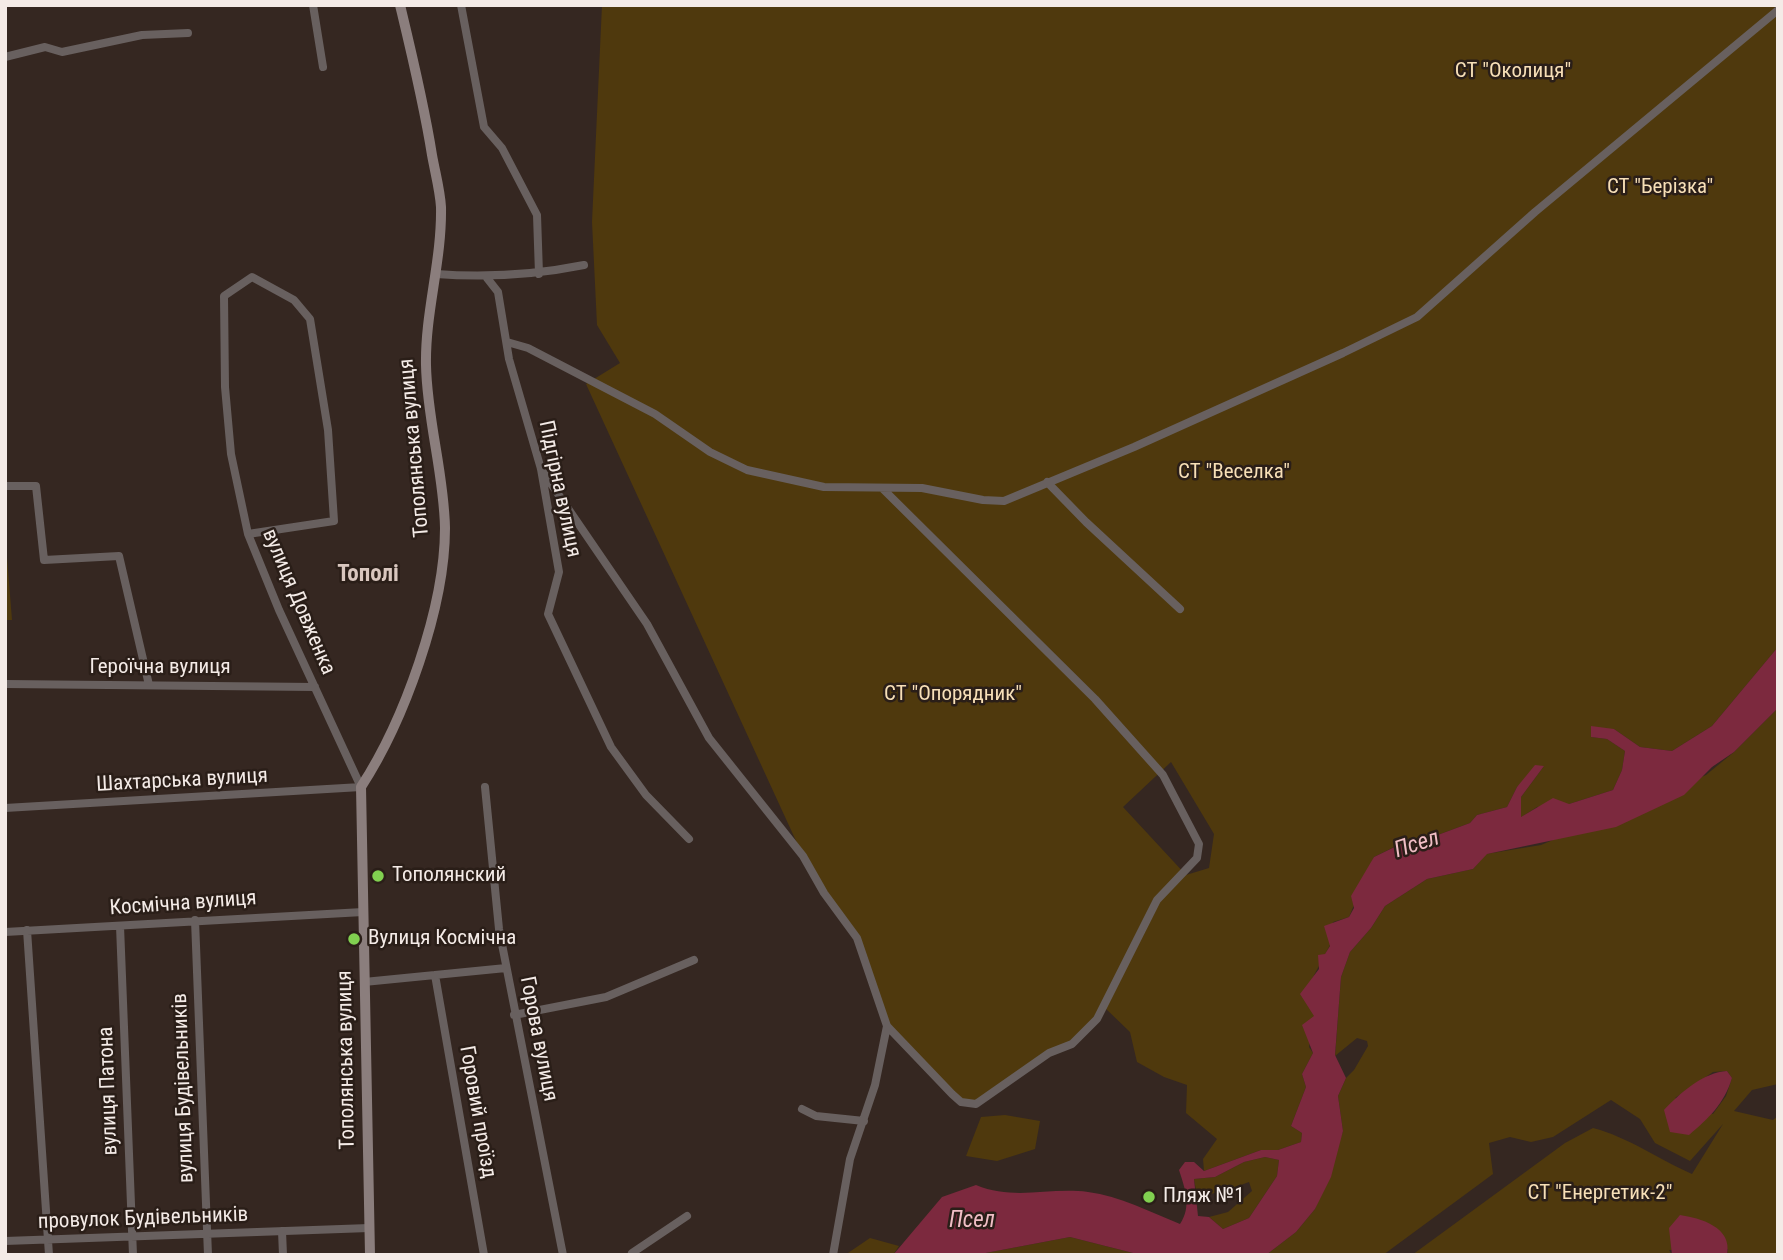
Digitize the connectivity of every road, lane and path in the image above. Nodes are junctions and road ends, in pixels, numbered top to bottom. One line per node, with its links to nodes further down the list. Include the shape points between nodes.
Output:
1 (313, 5): 7 (street)
2 (400, 5): 9 (street, Тополянська вулиця, via 421,89 441,205)
3 (461, 5): 10 (street, via 484,127 502,148 537,215)
4 (1778, 10): 14 (street, via 1416,317 1343,354)
5 (188, 33): 6 (street, via 142,35 62,52 45,47)
6 (5, 57)
7 (323, 67)
8 (584, 265): 10 (street)
9 (436, 274): 11 (street); 22 (street, Тополянська вулиця, via 426,363 428,413 445,530 440,567 408,692 380,758)
10 (539, 274): 11 (street)
11 (487, 278): 12 (street, Підгірна вулиця, via 498,292)
12 (507, 342): 13 (street, Підгірна вулиця); 16 (street, via 528,348 655,414 710,452 747,470 824,487)
13 (541, 469): 25 (street, Підгірна вулиця, via 559,572 548,614 611,747 646,795); 36 (street, via 647,624 709,738 803,856 857,938)
14 (1048, 482): 16 (street, via 1004,501 922,488); 18 (street)
15 (5, 486): 20 (street, via 36,486 44,560 119,556)
16 (883, 489): 36 (street, via 1095,699 1163,775 1197,835 1200,850 1157,900 1097,1019 1072,1044 1049,1053 983,1102 961,1102)
17 (248, 534): 17 (street, вулиця Довженка, via 231,454 224,296 252,278 295,300 310,319 328,430 334,521); 21 (street, вулиця Довженка)
18 (1180, 609)
19 (5, 684): 20 (street, Героїчна вулиця)
20 (149, 685): 21 (street, Героїчна вулиця)
21 (316, 687): 22 (street, вулиця Довженка)
22 (361, 787): 24 (street, Шахтарська вулиця); 26 (street, Тополянська вулиця)
23 (485, 787): 32 (street, Горова вулиця)
24 (5, 808)
25 (688, 839)
26 (363, 912): 27 (street, Космічна вулиця); 34 (street, Тополянська вулиця)
27 (195, 920): 28 (street, Космічна вулиця); 42 (street, вулиця Будівельників)
28 (120, 926): 29 (street, Космічна вулиця); 43 (street, вулиця Патона)
29 (27, 930): 30 (street, Космічна вулиця); 44 (street)
30 (5, 932)
31 (694, 960): 35 (street, via 606,997)
32 (506, 968): 33 (street); 35 (street, Горова вулиця)
33 (435, 975): 34 (street); 52 (street, Горовий проїзд)
34 (364, 982): 40 (street, Тополянська вулиця)
35 (514, 1015): 53 (street, Горова вулиця)
36 (887, 1026): 38 (street)
37 (802, 1109): 38 (street, via 816,1116)
38 (864, 1121): 55 (street, via 850,1159)
39 (687, 1216): 46 (street)
40 (369, 1228): 41 (street, провулок Будівельників); 51 (street, Тополянська вулиця)
41 (282, 1231): 42 (street, провулок Будівельників); 50 (street)
42 (207, 1234): 43 (street, провулок Будівельників); 49 (street, вулиця Будівельників)
43 (133, 1236): 44 (street, провулок Будівельників); 48 (street, вулиця Патона)
44 (48, 1239): 45 (street, провулок Будівельників); 47 (street)
45 (5, 1241)
46 (633, 1254): 54 (street)
47 (49, 1255)
48 (133, 1255)
49 (208, 1255)
50 (283, 1255)
51 (370, 1255)
52 (484, 1255)
53 (563, 1255)
54 (620, 1255)
55 (833, 1255)

